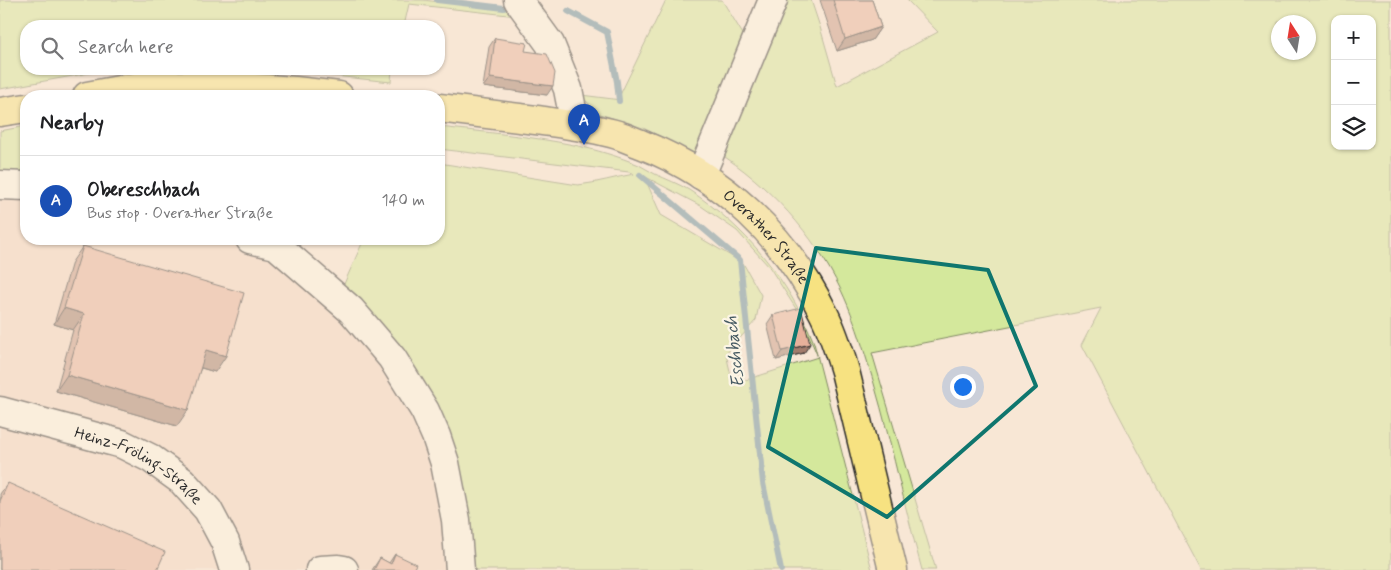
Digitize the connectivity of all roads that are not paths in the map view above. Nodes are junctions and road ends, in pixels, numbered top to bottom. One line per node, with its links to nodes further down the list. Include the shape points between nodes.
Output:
1 (518, 0): 8 (street, via 550,44 568,89)
2 (773, 0): 9 (street)
3 (119, 90): 4 (main road, via 140,86 213,85)
4 (281, 90)
5 (20, 109): 7 (main road)
6 (445, 109): 8 (main road, Overather Straße)
7 (0, 112)
8 (575, 125): 9 (main road, Overather Straße, via 618,135 664,153)
9 (701, 174): 18 (main road, Overather Straße, via 747,209 770,234 809,287 824,314 845,371)
10 (0, 185): 11 (street)
11 (20, 186)
12 (276, 245): 17 (street, via 351,310 392,358 425,411 445,463 456,520)
13 (0, 410): 14 (street, Heinz-Fröling-Straße, via 122,444 150,458 182,481 208,510 226,542)
14 (234, 570)
15 (320, 570): 16 (street)
16 (344, 570)
17 (460, 570)
18 (893, 570)

